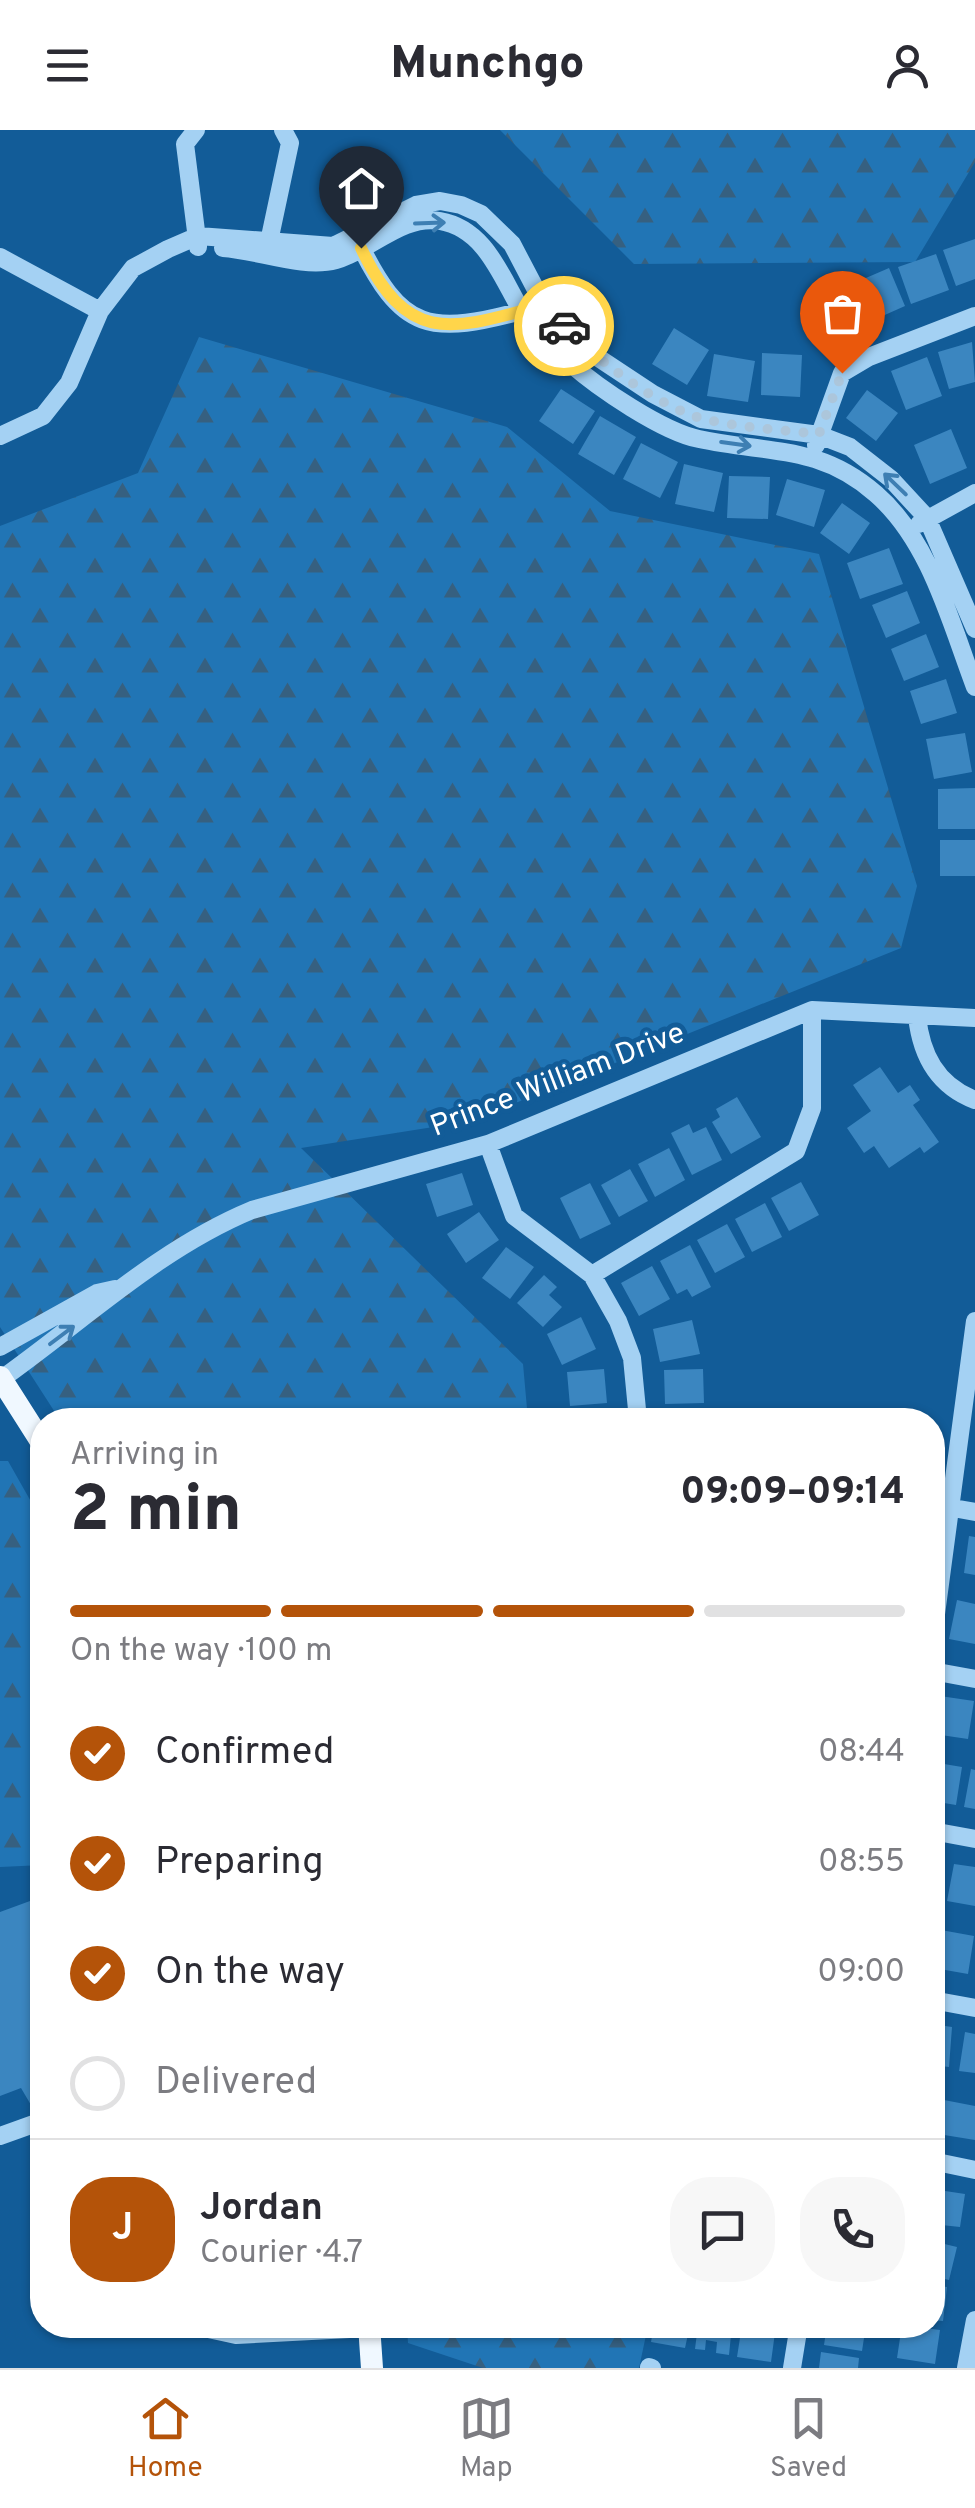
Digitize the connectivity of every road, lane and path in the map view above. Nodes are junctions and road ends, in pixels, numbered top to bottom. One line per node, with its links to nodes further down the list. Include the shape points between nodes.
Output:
1 (196, 130): 3 (street, via 185,144)
2 (283, 130): 5 (street, via 290,143)
3 (198, 241): 5 (street); 8 (street, via 133,268)
4 (358, 243): 5 (street); 7 (street, via 416,205 461,205 512,244); 9 (street, via 386,296 409,314 443,325); 9 (street, one-way to 9, via 443,221 498,264)
5 (268, 246)
6 (0, 256): 8 (street)
7 (544, 305): 9 (street); 11 (street)
8 (100, 311): 15 (street, via 69,383 43,416)
9 (522, 311): 12 (street, via 574,366)
10 (975, 316): 14 (street, via 842,373)
11 (618, 372): 12 (street); 13 (street)
12 (606, 388): 16 (street)
13 (701, 419): 14 (street); 16 (street)
14 (819, 434): 17 (street); 19 (street, one-way to 14, via 850,447)
15 (0, 436)
16 (695, 439): 17 (street, one-way to 17)
17 (814, 455): 20 (street, via 877,494)
18 (975, 492): 19 (street)
19 (927, 518): 20 (street); 21 (street)
20 (910, 530): 22 (street)
21 (969, 594): 22 (street); 23 (street)
22 (944, 606): 24 (street)
23 (975, 629)
24 (975, 687)
25 (812, 1010): 26 (street, Prince William Drive); 29 (street, Prince William Drive); 30 (street, via 812,1108 796,1152)
26 (917, 1016): 27 (street, Prince William Drive); 28 (street, via 927,1061)
27 (975, 1018)
28 (975, 1100)
29 (488, 1144): 30 (street, via 514,1216); 31 (street, Prince William Drive, via 252,1210)
30 (592, 1275): 35 (street, via 632,1358)
31 (121, 1288): 33 (street, Prince William Drive, via 98,1293); 34 (street, Prince William Drive, one-way to 31)
32 (975, 1322): 37 (street)
33 (0, 1347)
34 (0, 1379): 36 (main road)
35 (637, 1408)
36 (30, 1425)
37 (969, 1429): 38 (street)
38 (954, 1508): 39 (street); 40 (street)
39 (975, 1512)
40 (945, 1564)
41 (945, 1673): 42 (street)
42 (975, 1679)
43 (945, 1833): 44 (street)
44 (975, 1838)
45 (945, 2002): 46 (street)
46 (975, 2008)
47 (30, 2126): 48 (street)
48 (0, 2136)
49 (945, 2164): 50 (street)
50 (975, 2170)
51 (975, 2320): 56 (street)
52 (370, 2338): 54 (main road)
53 (797, 2338): 55 (street)
54 (372, 2368)
55 (792, 2368)
56 (966, 2368)

